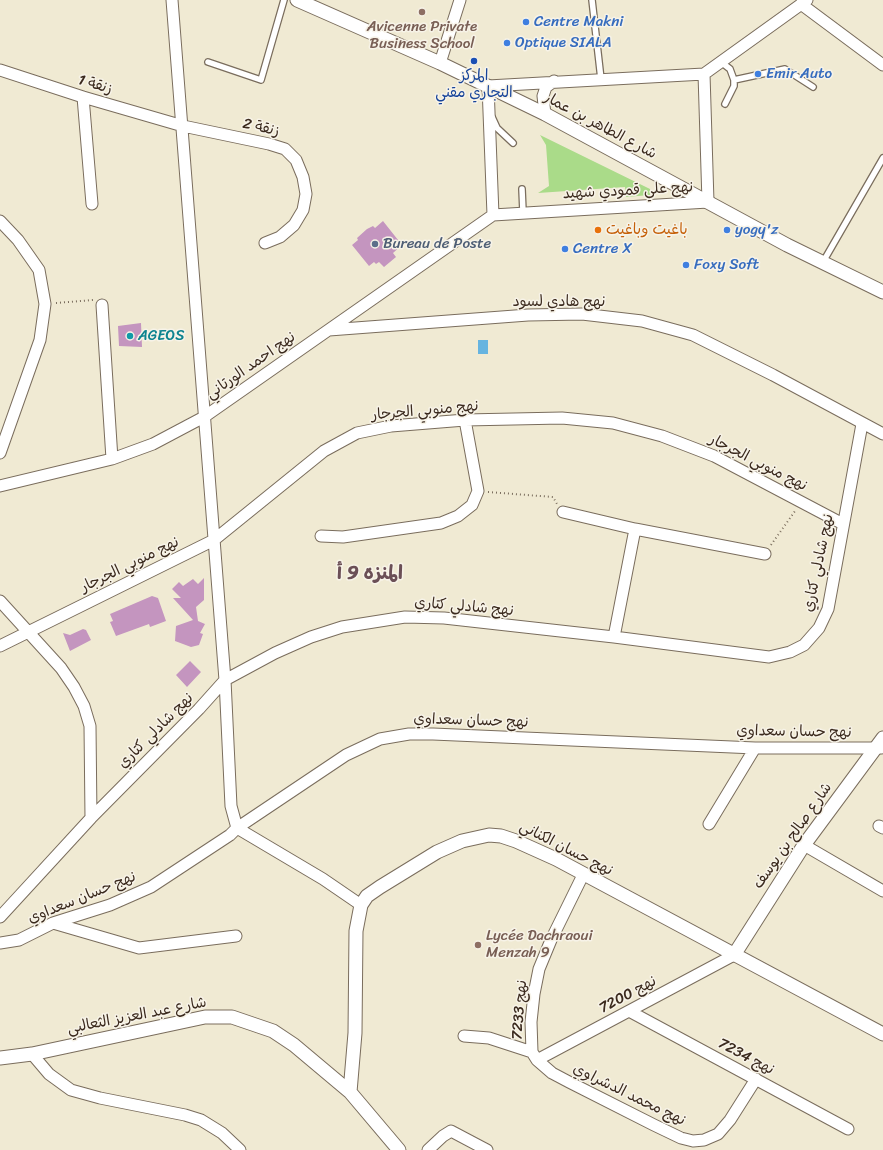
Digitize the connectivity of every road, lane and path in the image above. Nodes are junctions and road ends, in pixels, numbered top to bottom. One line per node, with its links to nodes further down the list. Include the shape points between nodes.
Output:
1 (172, 0): 22 (street)
2 (284, 0): 7 (lane, via 261,80)
3 (297, 0): 9 (street, شارع الطاهر بن عمار)
4 (460, 0): 9 (street)
5 (592, 0): 13 (lane)
6 (804, 2): 8 (street); 10 (street)
7 (208, 62)
8 (721, 62): 12 (street); 14 (lane, via 730,69)
9 (440, 63): 16 (street, شارع الطاهر بن عمار)
10 (883, 65)
11 (0, 70): 18 (street, زنقة 1)
12 (704, 74): 13 (street); 26 (street, نهج علي قمودي شهيد)
13 (601, 79): 15 (street)
14 (734, 80): 17 (lane, via 785,69); 19 (lane, via 734,86)
15 (554, 81): 16 (street); 21 (street, via 546,87 542,96)
16 (488, 86): 20 (street); 21 (street, شارع الطاهر بن عمار)
17 (813, 87)
18 (83, 97): 22 (street, زنقة 1); 27 (street)
19 (725, 104)
20 (490, 112): 23 (lane, via 497,128); 29 (street)
21 (545, 114): 26 (street, شارع الطاهر بن عمار)
22 (183, 126): 31 (street, زنقة 2, via 269,144 285,149 296,160 306,194 303,210 294,225 280,237); 37 (street)
23 (513, 143)
24 (883, 158): 32 (lane)
25 (522, 189): 28 (lane)
26 (708, 202): 28 (street, نهج علي قمودي شهيد); 32 (street, شارع الطاهر بن عمار)
27 (92, 204)
28 (523, 212): 29 (street, نهج علي قمودي شهيد)
29 (493, 215): 36 (street, نهج احمد الورتاني)
30 (0, 221): 34 (street, via 18,240 39,270)
31 (265, 243)
32 (823, 262): 33 (street, شارع الطاهر بن عمار)
33 (883, 292)
34 (45, 304): 35 (path, via 92,299); 41 (street, via 40,340)
35 (102, 304): 42 (street)
36 (328, 330): 37 (street, نهج احمد الورتاني); 39 (street, نهج هادي لسود, via 528,315 582,314 642,321 693,334)
37 (204, 416): 42 (street, نهج احمد الورتاني, via 154,444); 50 (street)
38 (465, 420): 44 (street); 45 (street, نهج منوبي الجرجار, via 562,418 613,423 662,436 714,456); 50 (street, نهج منوبي الجرجار, via 390,426 357,433 324,450)
39 (862, 424): 40 (street, نهج هادي لسود); 47 (street, نهج شادلي كتاري)
40 (883, 434)
41 (0, 453)
42 (112, 460): 43 (street, نهج احمد الورتاني)
43 (0, 486)
44 (478, 491): 46 (path, via 553,497); 49 (street, via 472,505 458,516 441,523 343,538)
45 (802, 502): 47 (street, نهج منوبي الجرجار); 51 (path)
46 (563, 512): 48 (street)
47 (843, 524): 54 (street, نهج شادلي كتاري, via 828,609 819,628 804,645 790,652 768,657)
48 (635, 529): 51 (street); 54 (street)
49 (321, 536)
50 (214, 540): 53 (street, نهج منوبي الجرجار); 56 (street)
51 (765, 554)
52 (0, 601): 53 (street)
53 (28, 632): 55 (street, نهج منوبي الجرجار); 59 (street, via 61,668 84,706 90,726)
54 (614, 637): 56 (street, نهج شادلي كتاري, via 444,618 405,617 342,627 311,637)
55 (0, 646)
56 (225, 680): 59 (street, نهج شادلي كتاري); 61 (street, via 231,806)
57 (881, 745): 58 (street, نهج حسان سعداوي); 62 (street, شارع صالح بن يوسف)
58 (755, 748): 60 (street); 61 (street, نهج حسان سعداوي, via 409,734 380,739 346,755)
59 (91, 818): 66 (street, نهج شادلي كتاري)
60 (709, 824)
61 (237, 828): 65 (street, via 323,879); 67 (street, نهج حسان سعداوي, via 151,887 110,905)
62 (804, 845): 64 (street); 70 (street, شارع صالح بن يوسف)
63 (583, 875): 65 (street, نهج حسان الكناني, via 516,840 501,836 475,837 437,852 414,865 367,896); 70 (street, نهج حسان الكناني); 75 (street, نهج 7233, via 539,969 532,1015)
64 (883, 891)
65 (361, 905): 78 (street, via 356,931 355,1033)
66 (0, 917)
67 (53, 923): 68 (street, via 139,948); 69 (street, نهج حسان سعداوي, via 19,940)
68 (236, 936)
69 (0, 943)
70 (734, 955): 71 (street, نهج 7200); 72 (street, نهج حسان الكناني)
71 (630, 1011): 75 (street, نهج 7200); 77 (street, نهج 7234)
72 (883, 1034)
73 (464, 1036): 75 (street, via 489,1038)
74 (32, 1054): 76 (street, شارع عبد العزيز الثعالبي); 78 (street, شارع عبد العزيز الثعالبي, via 206,1016 232,1017 273,1031 294,1045); 80 (street, via 49,1074 71,1090 200,1120 222,1133)
75 (534, 1056): 77 (street, نهج محمد الدشراوي, via 552,1072 569,1082 681,1138 693,1141 704,1140 718,1134)
76 (0, 1058)
77 (756, 1079): 79 (street, نهج 7234)
78 (350, 1092): 81 (street, شارع عبد العزيز الثعالبي)
79 (848, 1129)
80 (240, 1150)
81 (399, 1150)
82 (428, 1150): 83 (street, via 451,1131)
83 (487, 1150)

